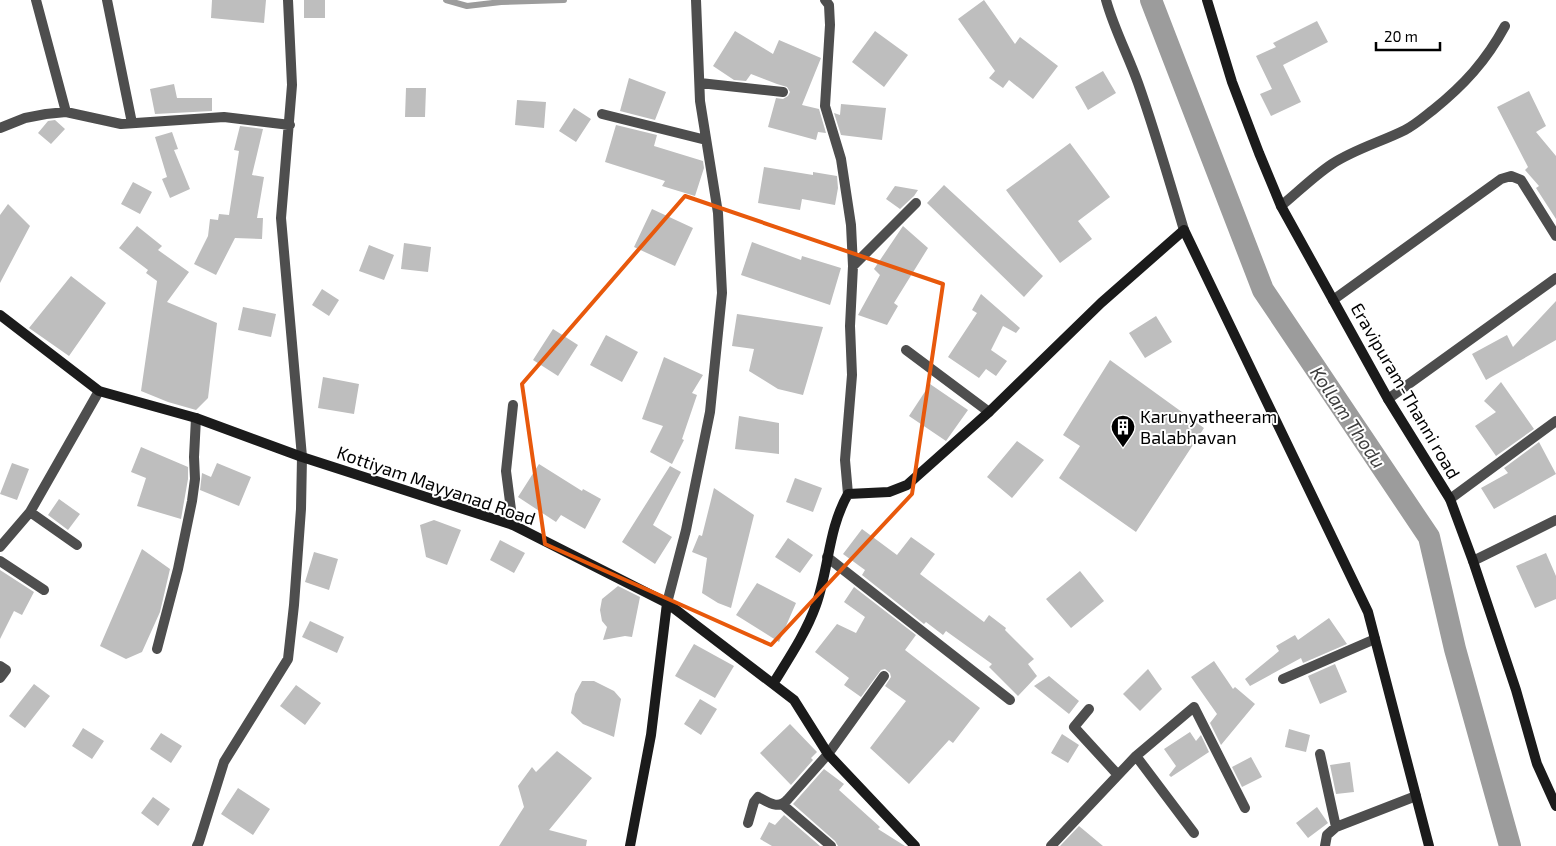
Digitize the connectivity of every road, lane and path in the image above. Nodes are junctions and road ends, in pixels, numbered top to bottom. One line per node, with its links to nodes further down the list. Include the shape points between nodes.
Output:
1 (36, 0): 11 (street)
2 (107, 0): 13 (street)
3 (288, 0): 14 (street, via 292,85)
4 (696, 0): 9 (street)
5 (824, 0): 21 (street, via 829,5 830,25 825,106 841,159 851,225)
6 (1106, 0): 19 (street, via 1154,129)
7 (1207, 0): 18 (street, Eravipuram-Thanni road, via 1232,82)
8 (1505, 26): 18 (street, via 1472,74 1424,118 1332,164)
9 (700, 84): 10 (street); 16 (street)
10 (783, 92)
11 (66, 112): 13 (street); 15 (street, via 25,118)
12 (602, 114): 16 (street)
13 (132, 124): 14 (street, via 224,116)
14 (290, 125): 32 (street, via 281,218)
15 (0, 128)
16 (706, 140): 44 (street, via 718,213 722,293 710,412 686,530)
17 (916, 203): 21 (street)
18 (1281, 206): 23 (street, Eravipuram-Thanni road)
19 (1184, 230): 29 (street, via 1101,303); 45 (street, via 1368,612)
20 (1556, 236): 23 (street, via 1521,180 1511,176 1501,179)
21 (853, 266): 33 (street, via 852,376 845,460)
22 (1556, 278): 27 (street)
23 (1333, 300): 27 (street, Eravipuram-Thanni road)
24 (0, 316): 26 (street, Kottiyam Mayyanad Road)
25 (906, 350): 29 (street)
26 (99, 391): 30 (street, Kottiyam Mayyanad Road); 35 (street)
27 (1388, 399): 34 (street, Eravipuram-Thanni road)
28 (514, 405): 37 (street, via 506,471)
29 (989, 412): 33 (street, via 907,485 889,492)
30 (196, 418): 32 (street, Kottiyam Mayyanad Road); 46 (street, via 192,500)
31 (1556, 421): 34 (street)
32 (302, 457): 37 (street, Kottiyam Mayyanad Road); 65 (street, via 288,659 224,762)
33 (848, 494): 40 (street, via 836,519)
34 (1450, 499): 42 (street, Eravipuram-Thanni road)
35 (30, 512): 38 (street); 39 (street)
36 (1556, 520): 42 (street)
37 (513, 525): 44 (street, Kottiyam Mayyanad Road)
38 (77, 545)
39 (0, 546)
40 (826, 557): 51 (street, via 819,595 809,621); 52 (street)
41 (0, 560): 43 (street)
42 (1473, 560): 60 (street, Eravipuram-Thanni road, via 1537,764)
43 (44, 590)
44 (667, 603): 51 (street, Kottiyam Mayyanad Road); 66 (street, via 651,735)
45 (1375, 640): 50 (street); 58 (street)
46 (157, 649)
47 (0, 666): 49 (street, via 6,670)
48 (884, 676): 54 (street)
49 (0, 678)
50 (1283, 679)
51 (773, 684): 54 (street, Kottiyam Mayyanad Road, via 794,700)
52 (1010, 700)
53 (1089, 709): 57 (street, via 1074,727)
54 (828, 754): 59 (street); 68 (street, Kottiyam Mayyanad Road)
55 (1320, 754): 63 (street)
56 (1136, 756): 57 (street); 61 (street, via 1194,707); 64 (street)
57 (1118, 775): 69 (street)
58 (1416, 796): 63 (street); 71 (street)
59 (783, 804): 62 (street, via 775,805 758,797); 67 (street)
60 (1556, 806)
61 (1245, 808)
62 (748, 823)
63 (1336, 826): 70 (street, via 1327,836)
64 (1194, 833)
65 (197, 846)
66 (630, 846)
67 (831, 846)
68 (915, 846)
69 (1051, 846)
70 (1325, 846)
71 (1429, 846)

